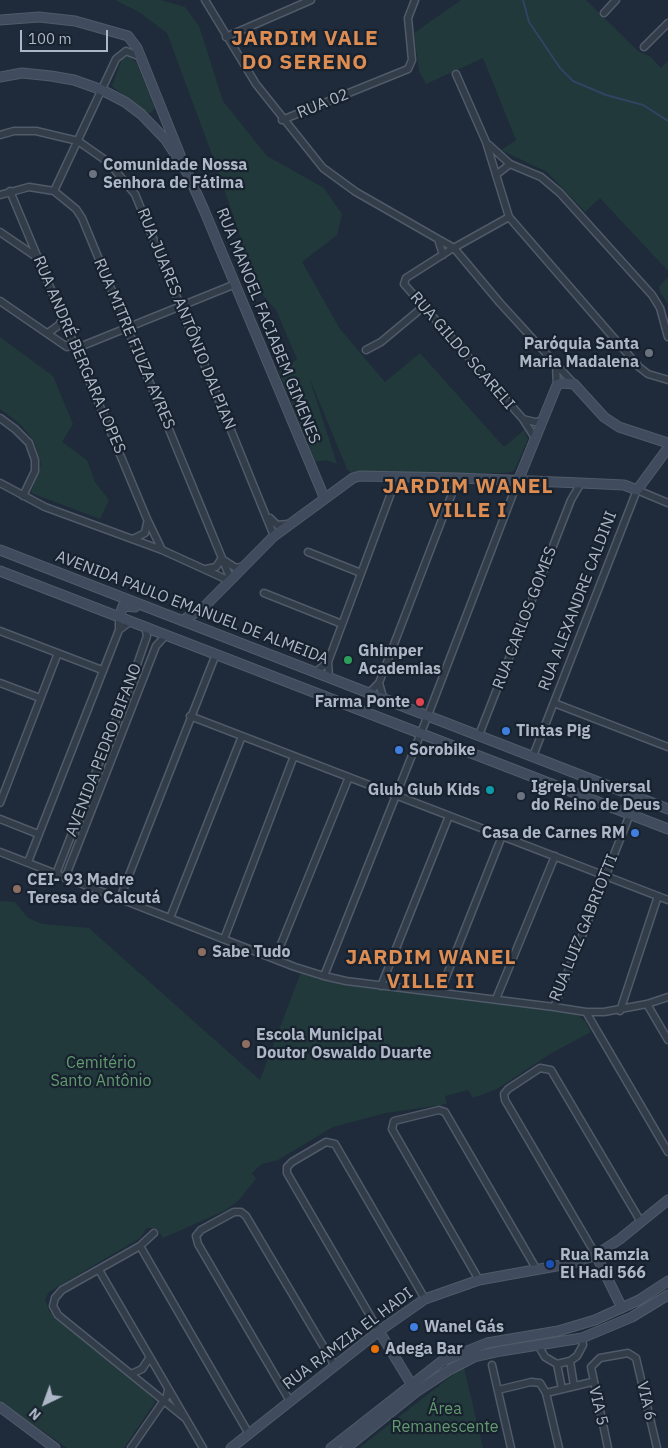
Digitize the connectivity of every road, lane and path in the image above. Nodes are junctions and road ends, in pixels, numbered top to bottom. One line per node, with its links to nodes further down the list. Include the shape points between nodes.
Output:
1 (205, 0): 8 (street)
2 (310, 0): 8 (street)
3 (415, 0): 16 (street, RUA 02, via 408,18 412,60 408,69)
4 (616, 0): 5 (street)
5 (604, 13)
6 (0, 20): 10 (street, via 39,18 75,21 128,36)
7 (668, 23): 9 (street)
8 (226, 37): 16 (street)
9 (644, 48)
10 (141, 57): 13 (street, via 126,52 118,57); 14 (street)
11 (456, 74): 19 (street)
12 (0, 77): 13 (street, RUA MANOEL FACIABEM GIMENES, via 22,73 51,76)
13 (102, 90): 15 (street, RUA MANOEL FACIABEM GIMENES); 18 (street)
14 (160, 104): 15 (street, via 156,115); 21 (street)
15 (145, 118): 21 (street, RUA MANOEL FACIABEM GIMENES, via 166,140)
16 (282, 120): 28 (street, via 334,177)
17 (0, 135): 18 (street, RUA JUARES ANTÔNIO DALPIAN, via 36,131)
18 (78, 141): 24 (street); 34 (street, RUA JUARES ANTÔNIO DALPIAN, via 108,162 135,194)
19 (486, 142): 20 (street); 22 (street)
20 (510, 164): 22 (street); 39 (street, via 541,177 567,200 652,295 660,308)
21 (188, 174): 32 (street, RUA MANOEL FACIABEM GIMENES)
22 (496, 175): 26 (street)
23 (10, 191): 24 (street, via 29,187); 25 (street); 31 (street, RUA ANDRÉ BERGARA LOPES)
24 (54, 191): 37 (street, RUA MITRE FIUZA AYRES, via 82,218)
25 (0, 194)
26 (509, 217): 29 (street); 45 (street, via 639,367 648,374)
27 (0, 232): 31 (street)
28 (438, 239): 29 (street); 30 (street)
29 (454, 248): 30 (street); 44 (street)
30 (442, 255): 35 (street, RUA GILDO SCARELI, via 405,280 406,287)
31 (39, 258): 36 (street, RUA ANDRÉ BERGARA LOPES)
32 (233, 285): 34 (street); 58 (street, RUA MANOEL FACIABEM GIMENES)
33 (0, 301): 38 (street)
34 (180, 305): 37 (street); 73 (street, RUA JUARES ANTÔNIO DALPIAN)
35 (422, 307): 42 (street, via 381,342); 49 (street, RUA GILDO SCARELI)
36 (63, 317): 38 (street, via 59,325); 41 (street, RUA ANDRÉ BERGARA LOPES)
37 (127, 328): 41 (street); 85 (street, RUA MITRE FIUZA AYRES)
38 (48, 333): 40 (street)
39 (668, 337)
40 (65, 346): 41 (street); 43 (street)
41 (77, 348): 43 (street, RUA ANDRÉ BERGARA LOPES)
42 (366, 350)
43 (82, 360): 74 (street, RUA ANDRÉ BERGARA LOPES)
44 (556, 364): 46 (street); 47 (street)
45 (668, 380)
46 (574, 384): 47 (street); 52 (street, via 604,417)
47 (556, 385): 50 (street)
48 (0, 418): 69 (street, via 29,443 35,472)
49 (523, 419): 50 (street, RUA GILDO SCARELI); 51 (street, RUA GILDO SCARELI)
50 (542, 421): 51 (street)
51 (535, 438): 55 (street)
52 (650, 438): 53 (street); 56 (street, via 659,447)
53 (668, 443)
54 (668, 448): 56 (street, RUA ALEXANDRE CALDINI)
55 (526, 462): 62 (street); 63 (street, via 526,473)
56 (659, 462): 67 (street, RUA ALEXANDRE CALDINI)
57 (397, 477): 59 (street); 61 (street, via 360,476); 89 (street)
58 (315, 478): 61 (street, via 329,485); 70 (street, RUA MANOEL FACIABEM GIMENES)
59 (458, 478): 60 (street); 113 (street)
60 (499, 480): 62 (street); 68 (street, via 509,486)
61 (346, 481): 70 (street)
62 (518, 481): 63 (street); 68 (street)
63 (535, 482): 64 (street)
64 (563, 482): 66 (street); 71 (street, via 571,491)
65 (0, 483): 69 (street)
66 (581, 483): 67 (street, via 624,485); 71 (street, RUA CARLOS GOMES)
67 (636, 490): 72 (street); 117 (street, RUA ALEXANDRE CALDINI)
68 (513, 495): 118 (street)
69 (23, 496): 80 (street)
70 (324, 497): 76 (street)
71 (571, 500): 121 (street, RUA CARLOS GOMES)
72 (668, 503)
73 (264, 508): 75 (street, RUA JUARES ANTÔNIO DALPIAN); 78 (street, RUA JUARES ANTÔNIO DALPIAN)
74 (147, 520): 77 (street, RUA ANDRÉ BERGARA LOPES); 79 (street, RUA ANDRÉ BERGARA LOPES)
75 (273, 523): 76 (street); 78 (street, RUA JUARES ANTÔNIO DALPIAN)
76 (288, 524): 78 (street)
77 (147, 531): 80 (street); 81 (street, RUA ANDRÉ BERGARA LOPES)
78 (277, 534): 86 (street)
79 (156, 538): 81 (street, via 155,545); 83 (street, RUA ANDRÉ BERGARA LOPES)
80 (133, 539): 81 (street)
81 (148, 545): 83 (street)
82 (0, 550): 94 (street, AVENIDA PAULO EMANUEL DE ALMEIDA)
83 (162, 550): 87 (street)
84 (308, 552): 89 (street)
85 (222, 558): 86 (street, via 236,568); 87 (street, via 216,567); 90 (street, RUA MITRE FIUZA AYRES)
86 (246, 565): 90 (street)
87 (206, 569): 90 (street); 91 (street, via 220,583)
88 (0, 571): 95 (street, AVENIDA PAULO EMANUEL DE ALMEIDA)
89 (361, 573): 98 (street)
90 (231, 580): 91 (street)
91 (218, 593): 93 (street)
92 (264, 593): 98 (street)
93 (203, 608): 96 (street); 100 (street, via 199,620)
94 (172, 616): 95 (street, via 154,614 127,604 120,608); 96 (street, AVENIDA PAULO EMANUEL DE ALMEIDA)
95 (119, 617): 97 (street, AVENIDA PAULO EMANUEL DE ALMEIDA); 101 (street)
96 (183, 620): 100 (street, AVENIDA PAULO EMANUEL DE ALMEIDA)
97 (131, 621): 99 (street, AVENIDA PAULO EMANUEL DE ALMEIDA); 101 (street)
98 (342, 624): 106 (street)
99 (145, 626): 103 (street, AVENIDA PAULO EMANUEL DE ALMEIDA); 110 (street, AVENIDA PEDRO BIFANO, via 147,636)
100 (205, 628): 108 (street, AVENIDA PAULO EMANUEL DE ALMEIDA)
101 (119, 630): 107 (street)
102 (0, 631): 104 (street)
103 (166, 635): 105 (street, AVENIDA PAULO EMANUEL DE ALMEIDA); 112 (street, AVENIDA PEDRO BIFANO, via 156,646)
104 (58, 654): 107 (street); 115 (street)
105 (216, 654): 119 (street); 120 (street, AVENIDA PAULO EMANUEL DE ALMEIDA)
106 (328, 662): 108 (street); 109 (street)
107 (102, 670): 135 (street)
108 (316, 672): 109 (street, AVENIDA PAULO EMANUEL DE ALMEIDA)
109 (329, 677): 114 (street, AVENIDA PAULO EMANUEL DE ALMEIDA)
110 (132, 679): 112 (street); 140 (street, AVENIDA PEDRO BIFANO)
111 (0, 682): 115 (street)
112 (142, 683): 142 (street, AVENIDA PEDRO BIFANO)
113 (379, 683): 114 (street); 116 (street)
114 (370, 692): 116 (street, AVENIDA PAULO EMANUEL DE ALMEIDA)
115 (40, 698): 129 (street)
116 (383, 698): 118 (street, AVENIDA PAULO EMANUEL DE ALMEIDA)
117 (554, 703): 123 (street); 125 (street, RUA ALEXANDRE CALDINI)
118 (428, 715): 120 (street); 121 (street, AVENIDA PAULO EMANUEL DE ALMEIDA)
119 (190, 716): 122 (street); 144 (street)
120 (421, 733): 128 (street); 131 (street, AVENIDA PAULO EMANUEL DE ALMEIDA)
121 (479, 735): 125 (street, AVENIDA PAULO EMANUEL DE ALMEIDA)
122 (242, 736): 124 (street); 146 (street)
123 (668, 747)
124 (294, 756): 126 (street); 147 (street)
125 (532, 756): 127 (street, AVENIDA PAULO EMANUEL DE ALMEIDA)
126 (349, 777): 128 (street); 148 (street)
127 (626, 792): 130 (street, AVENIDA PAULO EMANUEL DE ALMEIDA); 131 (street)
128 (396, 795): 132 (street); 149 (street)
129 (0, 803)
130 (668, 809)
131 (630, 814): 134 (street, AVENIDA PAULO EMANUEL DE ALMEIDA); 141 (street, RUA LUIZ GABRIOTTI)
132 (449, 816): 136 (street); 150 (street)
133 (0, 819): 135 (street)
134 (668, 828)
135 (38, 834): 139 (street)
136 (502, 836): 138 (street); 151 (street)
137 (0, 852): 139 (street, RUA LUIZ GABRIOTTI)
138 (555, 856): 141 (street); 153 (street)
139 (28, 862): 140 (street, RUA LUIZ GABRIOTTI)
140 (56, 874): 142 (street, RUA LUIZ GABRIOTTI)
141 (605, 876): 143 (street); 155 (street, RUA LUIZ GABRIOTTI)
142 (65, 878): 144 (street, RUA LUIZ GABRIOTTI)
143 (658, 896): 145 (street); 156 (street)
144 (120, 898): 146 (street, RUA LUIZ GABRIOTTI)
145 (668, 900)
146 (170, 918): 147 (street, RUA LUIZ GABRIOTTI)
147 (224, 939): 148 (street, RUA LUIZ GABRIOTTI)
148 (275, 959): 149 (street, RUA LUIZ GABRIOTTI)
149 (324, 976): 150 (street, RUA LUIZ GABRIOTTI)
150 (381, 986): 151 (street, RUA LUIZ GABRIOTTI)
151 (440, 992): 153 (street, RUA LUIZ GABRIOTTI)
152 (668, 997): 154 (street)
153 (496, 999): 155 (street, RUA LUIZ GABRIOTTI)
154 (647, 1004): 156 (street); 158 (street)
155 (554, 1007): 157 (street)
156 (620, 1011): 157 (street)
157 (586, 1012): 159 (street)
158 (668, 1040)
159 (668, 1152)
160 (668, 1200): 161 (street, RUA RAMZIA EL HADI)
161 (640, 1222): 164 (street, RUA RAMZIA EL HADI); 164 (street, via 553,1073 547,1068 540,1068 504,1094)
162 (154, 1233): 163 (street)
163 (140, 1246): 165 (street); 196 (street)
164 (596, 1255): 166 (street, RUA RAMZIA EL HADI); 171 (street)
165 (99, 1270): 177 (street); 183 (street, via 62,1290 53,1301 54,1309)
166 (538, 1270): 167 (street, RUA RAMZIA EL HADI); 167 (street, via 446,1112 439,1110 392,1123 392,1129)
167 (479, 1280): 170 (street, RUA RAMZIA EL HADI)
168 (668, 1281): 171 (street)
169 (668, 1295): 175 (street, via 632,1317)
170 (425, 1299): 173 (street, RUA RAMZIA EL HADI); 173 (street, via 335,1144 329,1141 289,1164 287,1173)
171 (622, 1308): 172 (street)
172 (578, 1325): 174 (street); 175 (street)
173 (379, 1331): 182 (street, RUA RAMZIA EL HADI); 185 (street)
174 (558, 1331): 176 (street, via 540,1338); 185 (street, via 487,1343 460,1352 442,1360)
175 (582, 1338): 176 (street); 178 (street, via 582,1350)
176 (538, 1345): 179 (street, via 544,1357); 190 (street, via 474,1358)
177 (150, 1357): 183 (street, via 142,1369); 187 (street)
178 (570, 1362): 179 (street); 186 (street)
179 (557, 1364): 188 (street)
180 (593, 1364): 184 (street, VIA 5, via 590,1371); 206 (street, VIA 6, via 600,1358 633,1355)
181 (492, 1365): 189 (street)
182 (335, 1366): 193 (street, RUA RAMZIA EL HADI); 193 (street, via 251,1220 240,1212 228,1214 198,1233 198,1244)
183 (131, 1374): 192 (street)
184 (592, 1382): 186 (street); 205 (street, VIA 5)
185 (410, 1384): 190 (street); 201 (street)
186 (574, 1386): 188 (street)
187 (168, 1389): 192 (street); 195 (street)
188 (562, 1389): 191 (street)
189 (498, 1390): 191 (street, via 536,1382 544,1387); 203 (street)
190 (416, 1392): 202 (street)
191 (546, 1394): 204 (street)
192 (164, 1401): 195 (street); 197 (street)
193 (290, 1401): 196 (street, RUA RAMZIA EL HADI)
194 (0, 1408): 198 (street)
195 (185, 1418): 199 (street)
196 (249, 1434): 200 (street, RUA RAMZIA EL HADI)
197 (134, 1447)
198 (55, 1448)
199 (203, 1448)
200 (231, 1448)
201 (331, 1448)
202 (346, 1448)
203 (511, 1448)
204 (559, 1448)
205 (608, 1448)
206 (657, 1448)

